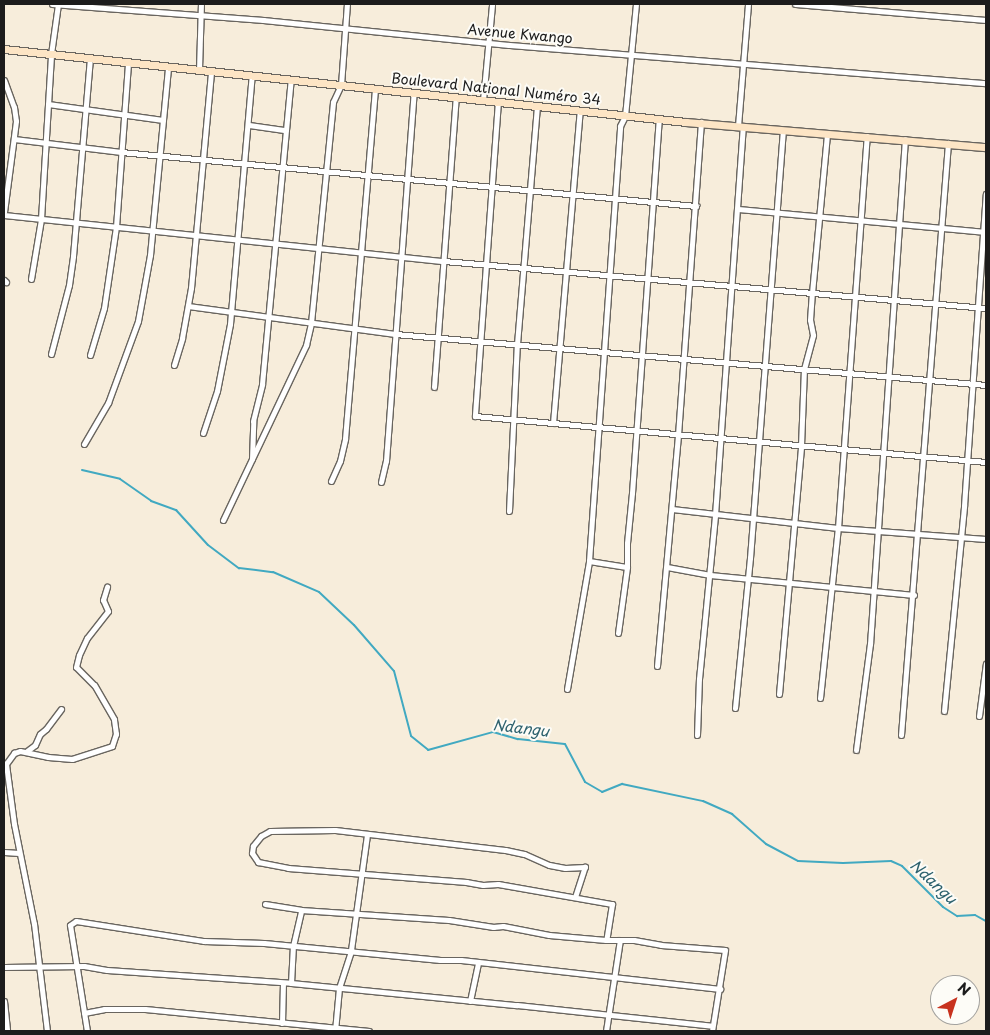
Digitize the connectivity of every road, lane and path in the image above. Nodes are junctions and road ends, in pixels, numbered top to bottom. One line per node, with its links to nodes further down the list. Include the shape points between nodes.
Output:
1 (52, 4): 2 (street, Avenue Kwango)
2 (58, 4): 9 (street, Avenue Kwango); 14 (street)
3 (201, 4): 9 (street)
4 (347, 4): 11 (street)
5 (492, 4): 12 (street)
6 (636, 4): 15 (street)
7 (748, 4): 18 (street)
8 (795, 4): 10 (street)
9 (200, 16): 11 (street, Avenue Kwango); 20 (street)
10 (986, 20)
11 (344, 30): 12 (street, Avenue Kwango); 26 (street)
12 (490, 43): 15 (street, Avenue Kwango); 30 (street)
13 (4, 49): 14 (main road, Boulevard National Numéro 34)
14 (51, 54): 16 (main road, Boulevard National Numéro 34); 32 (street)
15 (632, 55): 18 (street, Avenue Kwango); 37 (street)
16 (90, 58): 17 (main road, Boulevard National Numéro 34); 34 (street)
17 (128, 62): 19 (main road, Boulevard National Numéro 34); 36 (street)
18 (743, 65): 25 (street, Avenue Kwango); 42 (street)
19 (168, 67): 20 (main road, Boulevard National Numéro 34); 39 (street)
20 (199, 70): 21 (main road, Boulevard National Numéro 34)
21 (211, 71): 22 (main road, Boulevard National Numéro 34); 55 (street)
22 (252, 76): 24 (main road, Boulevard National Numéro 34); 41 (street)
23 (4, 80): 47 (street, via 14,107)
24 (291, 80): 26 (main road, Boulevard National Numéro 34); 43 (street)
25 (986, 83)
26 (342, 85): 27 (main road, Boulevard National Numéro 34); 58 (street, via 333,102)
27 (375, 88): 28 (main road, Boulevard National Numéro 34); 59 (street)
28 (414, 92): 29 (main road, Boulevard National Numéro 34); 60 (street)
29 (456, 97): 30 (main road, Boulevard National Numéro 34); 61 (street)
30 (484, 100): 31 (main road, Boulevard National Numéro 34)
31 (498, 101): 33 (main road, Boulevard National Numéro 34); 62 (street)
32 (48, 104): 34 (street); 49 (street)
33 (537, 106): 35 (main road, Boulevard National Numéro 34); 63 (street)
34 (85, 110): 36 (street); 52 (street)
35 (580, 110): 37 (main road, Boulevard National Numéro 34); 65 (street)
36 (124, 116): 39 (street); 53 (street)
37 (625, 116): 38 (main road, Boulevard National Numéro 34); 66 (street, via 620,126)
38 (659, 118): 40 (main road, Boulevard National Numéro 34); 67 (street)
39 (163, 120): 54 (street)
40 (701, 122): 42 (main road, Boulevard National Numéro 34); 68 (street)
41 (249, 125): 43 (street); 56 (street)
42 (741, 126): 44 (main road, Boulevard National Numéro 34); 69 (street)
43 (286, 130): 57 (street)
44 (783, 130): 45 (main road, Boulevard National Numéro 34); 70 (street)
45 (827, 134): 46 (main road, Boulevard National Numéro 34); 72 (street)
46 (867, 136): 48 (main road, Boulevard National Numéro 34); 74 (street)
47 (14, 139): 49 (street); 71 (street)
48 (904, 139): 50 (main road, Boulevard National Numéro 34); 76 (street)
49 (45, 142): 52 (street); 73 (street)
50 (948, 143): 51 (main road, Boulevard National Numéro 34); 78 (street)
51 (986, 147)
52 (83, 148): 53 (street); 75 (street)
53 (121, 152): 54 (street); 77 (street)
54 (159, 155): 55 (street); 79 (street)
55 (202, 160): 56 (street); 81 (street)
56 (246, 164): 57 (street); 82 (street)
57 (283, 167): 58 (street); 83 (street)
58 (326, 171): 59 (street); 84 (street)
59 (368, 174): 60 (street); 85 (street)
60 (407, 178): 61 (street); 86 (street)
61 (451, 183): 62 (street); 87 (street)
62 (492, 187): 63 (street); 88 (street)
63 (531, 190): 65 (street); 89 (street)
64 (986, 194): 80 (street)
65 (572, 195): 66 (street); 90 (street)
66 (614, 198): 67 (street); 91 (street)
67 (653, 202): 68 (street); 92 (street)
68 (696, 206): 94 (street)
69 (738, 209): 70 (street); 95 (street)
70 (776, 213): 72 (street); 96 (street)
71 (4, 214): 73 (street)
72 (818, 217): 74 (street); 97 (street)
73 (41, 219): 75 (street); 93 (street)
74 (860, 221): 76 (street); 98 (street)
75 (77, 224): 77 (street); 114 (street, via 69,285)
76 (899, 224): 78 (street); 99 (street)
77 (116, 227): 79 (street); 115 (street, via 104,308)
78 (942, 228): 80 (street); 100 (street)
79 (153, 232): 81 (street); 136 (street, via 138,320 108,403)
80 (985, 232): 102 (street)
81 (195, 236): 82 (street); 101 (street)
82 (239, 241): 83 (street); 104 (street)
83 (276, 244): 84 (street); 105 (street)
84 (318, 248): 85 (street); 106 (street)
85 (361, 253): 86 (street); 107 (street)
86 (401, 256): 87 (street); 108 (street)
87 (444, 261): 88 (street); 109 (street)
88 (486, 264): 89 (street); 110 (street)
89 (524, 268): 90 (street); 111 (street)
90 (567, 272): 91 (street); 112 (street)
91 (609, 275): 92 (street); 113 (street)
92 (648, 278): 94 (street); 116 (street)
93 (31, 279)
94 (690, 282): 95 (street); 117 (street)
95 (732, 286): 96 (street); 118 (street)
96 (770, 289): 97 (street); 120 (street)
97 (812, 293): 98 (street); 121 (street, via 812,335)
98 (855, 298): 99 (street); 122 (street)
99 (894, 301): 100 (street); 123 (street)
100 (936, 304): 102 (street); 124 (street)
101 (188, 306): 104 (street); 119 (street)
102 (978, 308): 103 (street); 125 (street)
103 (986, 308)
104 (231, 311): 105 (street); 132 (street, via 222,374)
105 (269, 317): 106 (street); 141 (street, via 262,384 251,436)
106 (311, 323): 107 (street); 141 (street, via 306,345)
107 (355, 328): 108 (street); 144 (street, via 345,438)
108 (395, 334): 109 (street); 145 (street, via 386,461)
109 (438, 337): 110 (street); 127 (street)
110 (480, 341): 111 (street); 128 (street, via 475,416)
111 (517, 344): 112 (street); 128 (street)
112 (560, 348): 113 (street); 129 (street)
113 (603, 353): 116 (street); 130 (street)
114 (51, 354)
115 (90, 355)
116 (642, 356): 117 (street); 131 (street)
117 (683, 359): 118 (street); 133 (street)
118 (726, 362): 120 (street); 134 (street)
119 (174, 365)
120 (764, 366): 121 (street); 135 (street)
121 (804, 369): 122 (street); 137 (street)
122 (849, 374): 123 (street); 138 (street)
123 (888, 377): 124 (street); 139 (street)
124 (930, 380): 125 (street); 140 (street)
125 (972, 384): 126 (street); 142 (street)
126 (986, 385)
127 (434, 387)
128 (512, 420): 129 (street); 147 (street)
129 (554, 423): 130 (street)
130 (598, 428): 131 (street); 157 (street)
131 (637, 432): 133 (street); 158 (street)
132 (202, 433)
133 (678, 435): 134 (street); 146 (street)
134 (720, 439): 135 (street); 148 (street)
135 (758, 442): 137 (street); 149 (street)
136 (84, 444)
137 (800, 446): 138 (street); 151 (street)
138 (844, 450): 139 (street); 152 (street)
139 (882, 453): 140 (street); 153 (street)
140 (923, 457): 142 (street); 154 (street)
141 (252, 460): 150 (street)
142 (967, 461): 143 (street); 155 (street)
143 (986, 462)
144 (331, 481)
145 (381, 482)
146 (672, 509): 148 (street); 159 (street)
147 (510, 511)
148 (715, 515): 149 (street); 160 (street)
149 (753, 518): 151 (street); 161 (street)
150 (223, 520)
151 (794, 523): 152 (street); 162 (street)
152 (838, 528): 153 (street); 164 (street)
153 (877, 530): 154 (street); 165 (street)
154 (917, 533): 155 (street); 166 (street)
155 (961, 537): 156 (street); 175 (street)
156 (986, 539)
157 (589, 562): 158 (street); 170 (street)
158 (627, 567): 167 (street)
159 (667, 567): 160 (street); 169 (street)
160 (710, 574): 161 (street); 177 (street, via 699,678)
161 (748, 578): 162 (street); 174 (street)
162 (789, 583): 164 (street); 171 (street)
163 (107, 587): 180 (street, via 103,600 108,611 87,638 76,667 94,685 114,719 116,734 112,746 72,759)
164 (832, 587): 165 (street); 172 (street)
165 (874, 590): 166 (street); 179 (street, via 868,672)
166 (914, 595): 178 (street)
167 (618, 633)
168 (986, 663): 176 (street)
169 (657, 666)
170 (567, 688)
171 (778, 694)
172 (820, 698)
173 (62, 708): 180 (street)
174 (734, 708)
175 (944, 711)
176 (979, 716)
177 (697, 735)
178 (901, 735)
179 (856, 750)
180 (27, 751): 183 (street, via 14,753 6,764)
181 (367, 835): 184 (street); 184 (street, via 335,830 278,830 261,836 253,846 254,859 262,863); 185 (street, via 505,850 565,868 585,866)
182 (4, 852): 183 (street)
183 (19, 853): 194 (street, via 34,924)
184 (362, 873): 185 (street, via 498,884); 188 (street)
185 (575, 897): 189 (street, via 612,904)
186 (265, 904): 187 (street)
187 (301, 910): 188 (street); 191 (street)
188 (356, 913): 189 (street, via 449,920); 192 (street)
189 (606, 940): 190 (street)
190 (620, 940): 197 (street); 201 (street, via 725,950)
191 (293, 946): 192 (street); 195 (street, via 204,941 76,921 70,925); 199 (street)
192 (351, 950): 193 (street); 200 (street)
193 (478, 963): 197 (street); 202 (street)
194 (38, 966): 195 (street); 196 (street); 210 (street)
195 (75, 966): 198 (street); 204 (street)
196 (4, 967)
197 (616, 976): 201 (street); 205 (street)
198 (283, 983): 199 (street); 206 (street)
199 (291, 983): 200 (street)
200 (339, 988): 202 (street); 208 (street)
201 (720, 989): 207 (street)
202 (470, 1000): 205 (street)
203 (4, 1001): 209 (street)
204 (84, 1012): 206 (street, via 145,1009); 211 (street)
205 (609, 1016): 207 (street); 213 (street)
206 (282, 1023): 208 (street)
207 (712, 1029)
208 (335, 1030): 212 (street)
209 (7, 1031)
210 (47, 1031)
211 (87, 1031)
212 (369, 1031)
213 (606, 1031)

